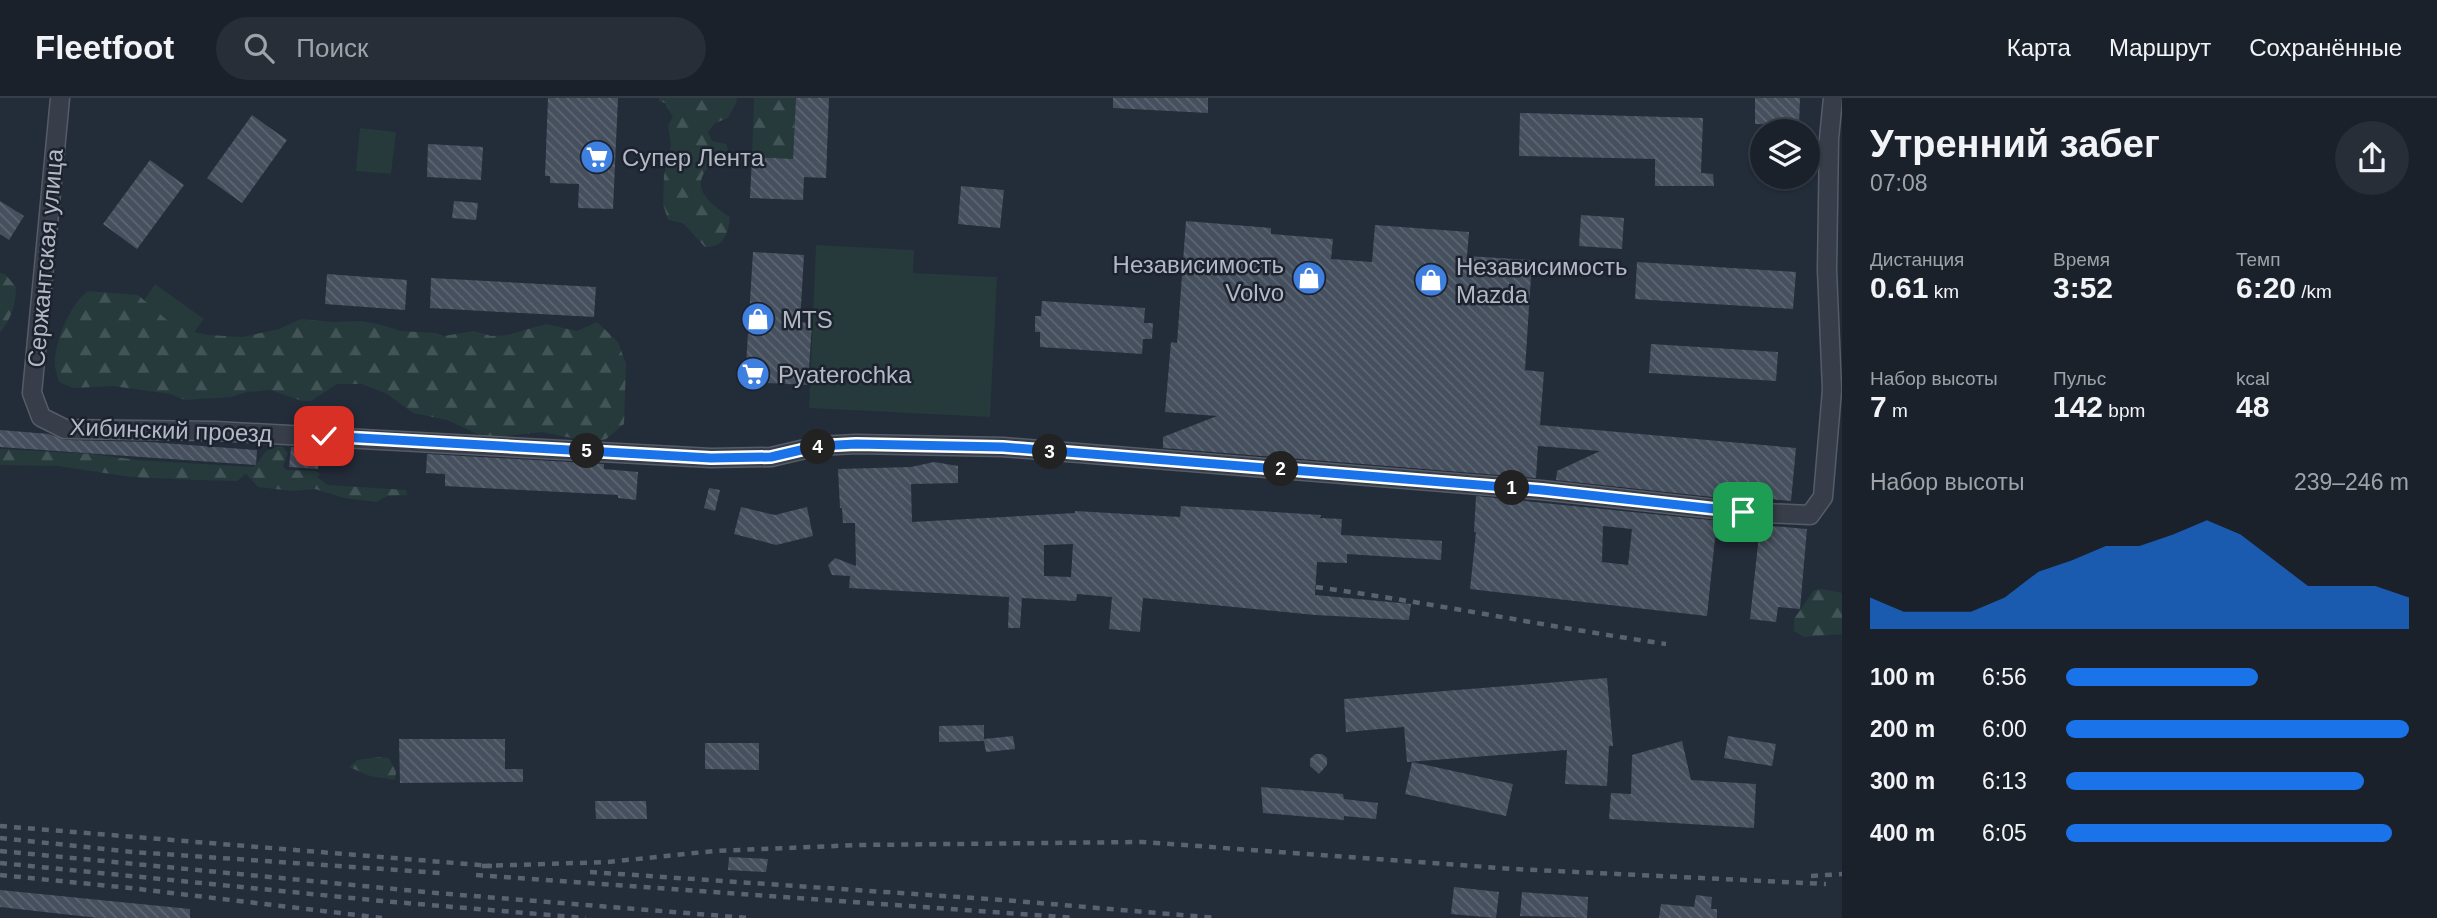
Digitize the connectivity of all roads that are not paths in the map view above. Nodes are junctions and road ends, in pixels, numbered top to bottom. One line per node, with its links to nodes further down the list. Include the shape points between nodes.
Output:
1 (60, 98): 3 (street, Сержантская улица, via 33,393)
2 (1833, 98): 3 (street, Хибинский проезд, via 1827,270 1832,390 1823,497 1810,515 1003,447 856,444 818,446 771,457 711,458 215,431 65,429)
3 (41, 417)

